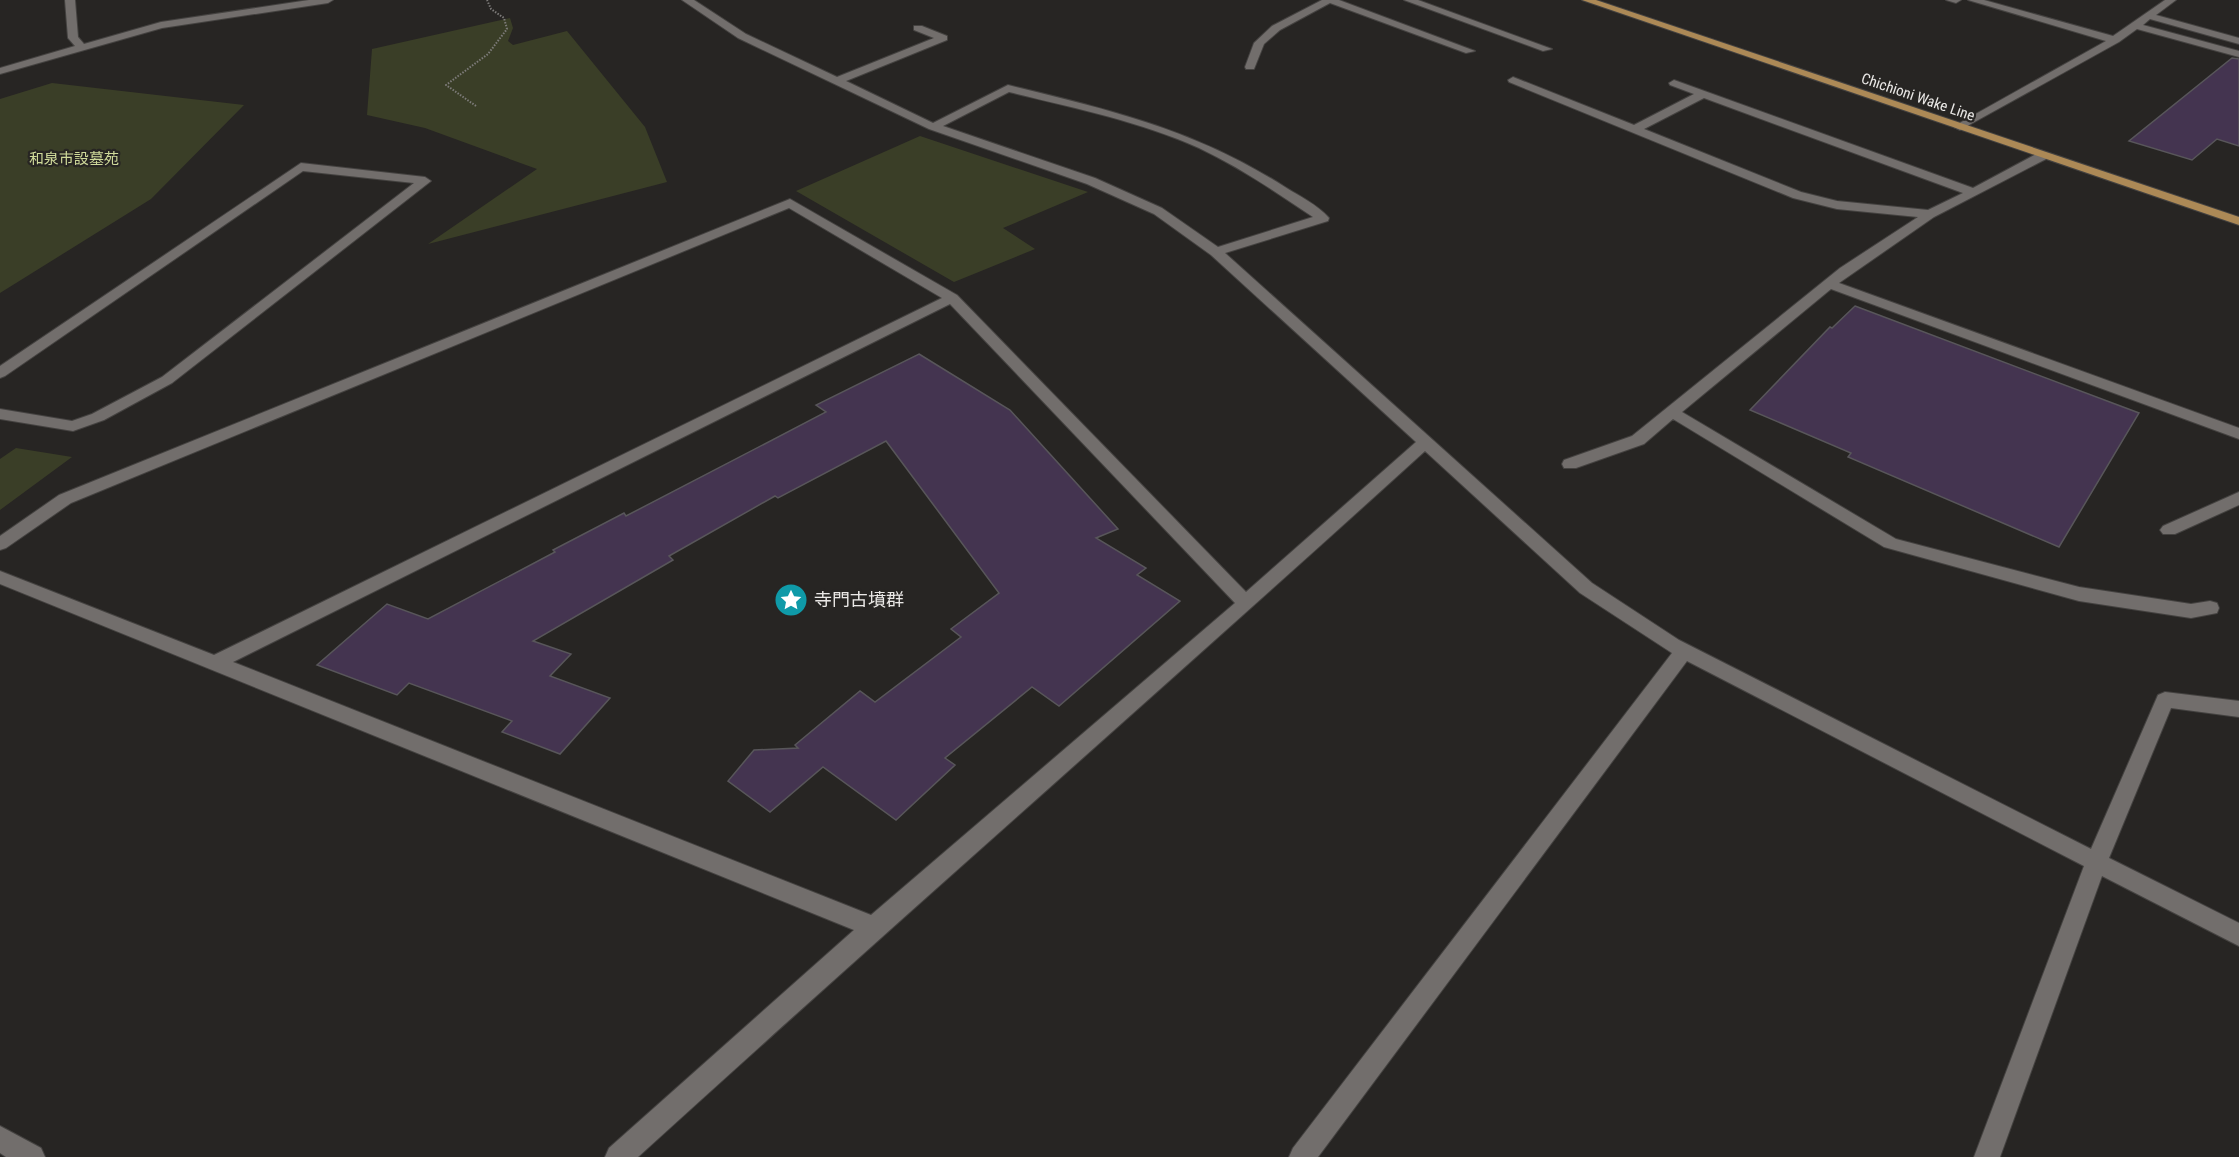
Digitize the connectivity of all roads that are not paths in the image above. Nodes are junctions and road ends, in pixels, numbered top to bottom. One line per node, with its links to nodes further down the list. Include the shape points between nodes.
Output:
1 (70, 0): 16 (street, via 73,38)
2 (328, 0): 16 (street, via 161,25)
3 (687, 0): 23 (street, via 742,36)
4 (1329, 0): 18 (street); 20 (street, via 1255,42)
5 (1409, 0): 17 (street)
6 (1587, 0): 27 (main road, Chichioni Wake Line)
7 (1951, 0): 8 (street)
8 (1956, 0)
9 (1973, 0): 14 (street)
10 (2171, 0): 11 (street)
11 (2149, 16): 12 (street); 15 (street)
12 (2137, 26): 14 (street); 19 (street)
13 (918, 28): 23 (street, via 943,38)
14 (2115, 40): 27 (street)
15 (2239, 41)
16 (81, 47): 21 (street)
17 (1547, 49)
18 (1470, 51)
19 (2239, 54)
20 (1250, 67)
21 (0, 71)
22 (1513, 80): 28 (street)
23 (836, 82): 26 (street)
24 (1674, 83): 25 (street)
25 (1703, 94): 28 (street); 30 (street)
26 (933, 127): 33 (street, via 1091,181 1158,210); 33 (street, via 1008,88 1149,125 1200,145 1252,170 1323,218)
27 (1960, 127): 29 (main road, Chichioni Wake Line)
28 (1633, 130): 31 (street, via 1797,195 1837,206)
29 (2042, 156): 30 (street); 32 (main road, Chichioni Wake Line)
30 (1974, 193): 31 (street)
31 (1930, 214): 34 (street)
32 (2239, 222)
33 (1216, 252): 40 (street)
34 (1830, 285): 37 (street); 39 (street)
35 (952, 298): 44 (street, via 790,203 65,499); 46 (street); 49 (street)
36 (0, 373): 38 (street, via 301,167 425,181 167,380 73,426)
37 (1671, 412): 41 (street, via 1638,440); 47 (street, via 1890,543 2079,594 2191,611)
38 (0, 414)
39 (2239, 434)
40 (1427, 441): 46 (street); 48 (street, via 1586,588)
41 (1570, 464)
42 (2239, 498): 43 (street)
43 (2169, 530)
44 (0, 544)
45 (0, 577): 49 (street)
46 (1246, 603): 52 (street)
47 (2210, 608)
48 (1684, 651): 51 (street); 57 (street)
49 (214, 663): 52 (street)
50 (2239, 709): 51 (street, via 2164,700)
51 (2097, 860): 53 (street); 58 (street)
52 (874, 927): 56 (street)
53 (2239, 935)
54 (0, 1138): 55 (street)
55 (32, 1157)
56 (618, 1157)
57 (1302, 1157)
58 (1987, 1157)

